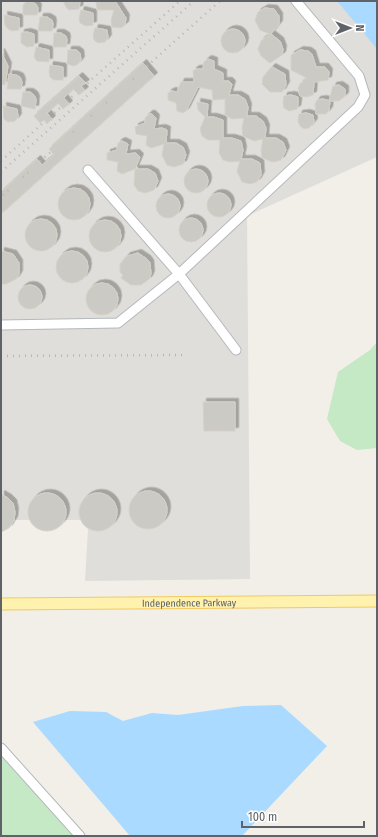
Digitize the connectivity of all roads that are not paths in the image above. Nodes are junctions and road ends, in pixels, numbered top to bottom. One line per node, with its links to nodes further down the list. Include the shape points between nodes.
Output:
1 (296, 1): 3 (street, via 359,76 364,88 363,100)
2 (88, 170): 3 (street)
3 (179, 274): 4 (street, via 114,324); 5 (street)
4 (1, 325)
5 (236, 350)
6 (377, 601): 7 (main road, Independence Parkway)
7 (1, 604)
8 (1, 748): 9 (street)
9 (80, 836)

